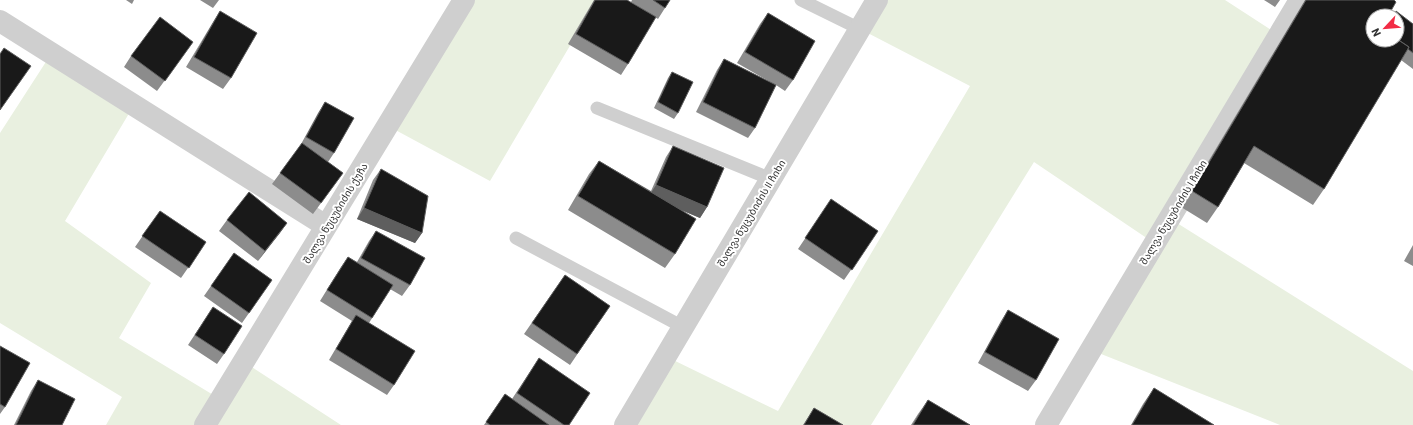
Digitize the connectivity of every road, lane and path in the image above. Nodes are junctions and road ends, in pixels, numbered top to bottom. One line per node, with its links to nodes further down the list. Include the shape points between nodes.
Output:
1 (802, 0): 6 (lane)
2 (877, 0): 6 (street, შალვა ნუცუბიძის II ჩიხი)
3 (1300, 0): 14 (street, შალვა ნუცუბიძის I ჩიხი)
4 (462, 1): 9 (street, შალვა ნუცუბიძის ქუჩა)
5 (0, 21): 9 (street)
6 (860, 29): 8 (street, შალვა ნუცუბიძის II ჩიხი)
7 (597, 108): 8 (lane)
8 (771, 179): 11 (street, შალვა ნუცუბიძის II ჩიხი)
9 (326, 226): 12 (street, შალვა ნუცუბიძის ქუჩა)
10 (516, 238): 11 (lane)
11 (683, 327): 13 (street, შალვა ნუცუბიძის II ჩიხი)
12 (205, 425)
13 (625, 425)
14 (1046, 425)

